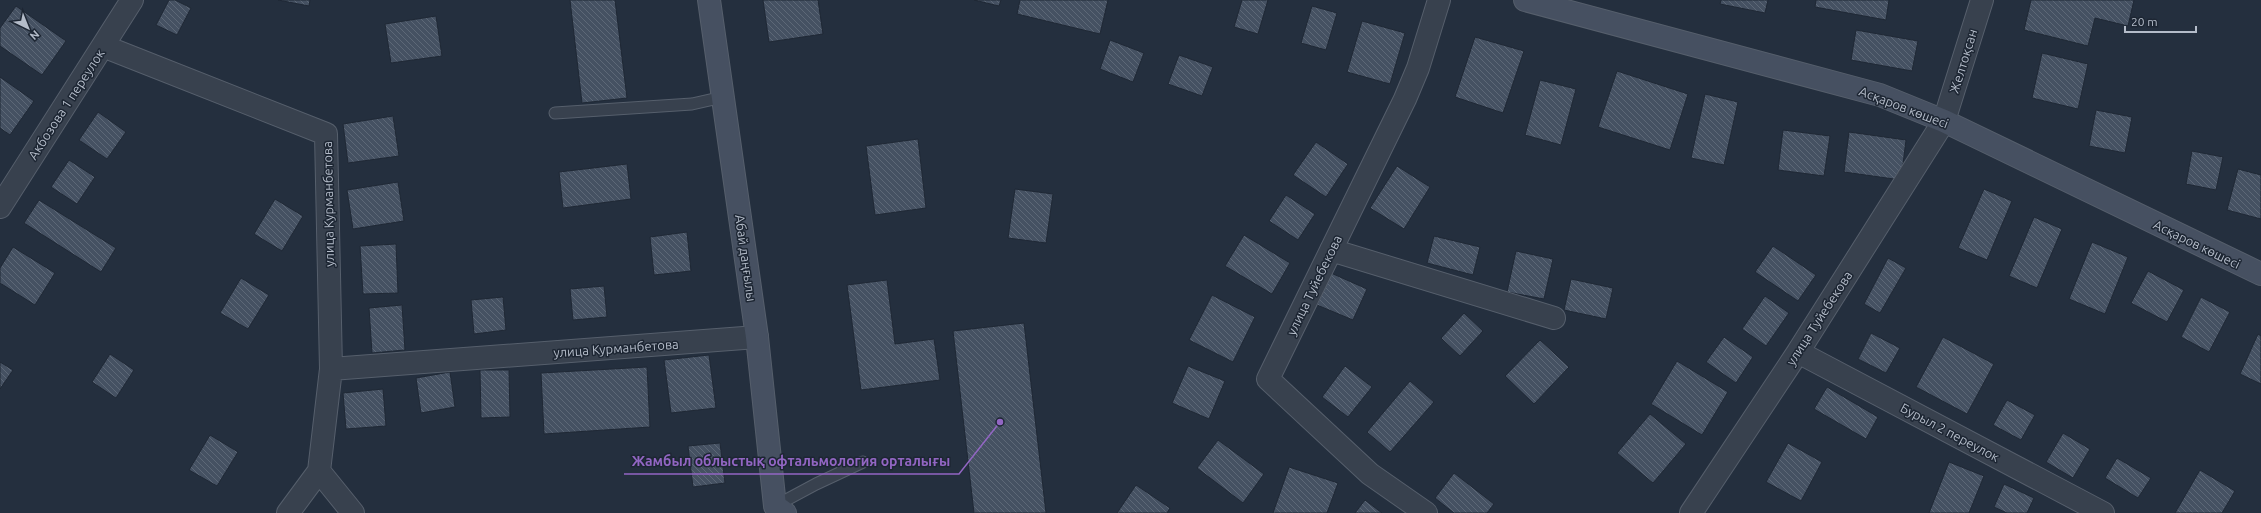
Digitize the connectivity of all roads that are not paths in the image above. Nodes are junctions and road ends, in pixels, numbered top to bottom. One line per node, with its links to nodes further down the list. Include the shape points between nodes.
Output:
1 (132, 0): 6 (street, Акбозова 1 переулок)
2 (709, 0): 7 (main road, Абай даңғылы)
3 (1439, 0): 11 (street, улица Туйебекова, via 1418,68 1405,99)
4 (1525, 0): 9 (main road, Асқаров көшесі, via 1880,95)
5 (1982, 0): 9 (street, Желтоқсан)
6 (103, 46): 10 (street, Акбозова 1 переулок); 16 (street, улица Курманбетова, via 326,134)
7 (723, 98): 8 (lane, via 692,104); 14 (main road, Абай даңғылы)
8 (555, 113)
9 (1944, 121): 12 (main road, Асқаров көшесі); 15 (street, улица Туйебекова)
10 (0, 207)
11 (1331, 250): 13 (street); 22 (street, улица Туйебекова, via 1268,379 1370,474)
12 (2261, 274)
13 (1554, 318)
14 (757, 338): 16 (street, улица Курманбетова); 19 (main road, Абай даңғылы)
15 (1798, 352): 23 (street, улица Туйебекова); 24 (street, Бурыл 2 переулок)
16 (331, 369): 18 (street, улица Курманбетова)
17 (863, 462): 19 (lane, via 816,484)
18 (319, 471): 20 (street, улица Курманбетова); 21 (street)
19 (780, 510)
20 (288, 513)
21 (353, 513)
22 (1426, 513)
23 (1691, 513)
24 (2103, 513)

